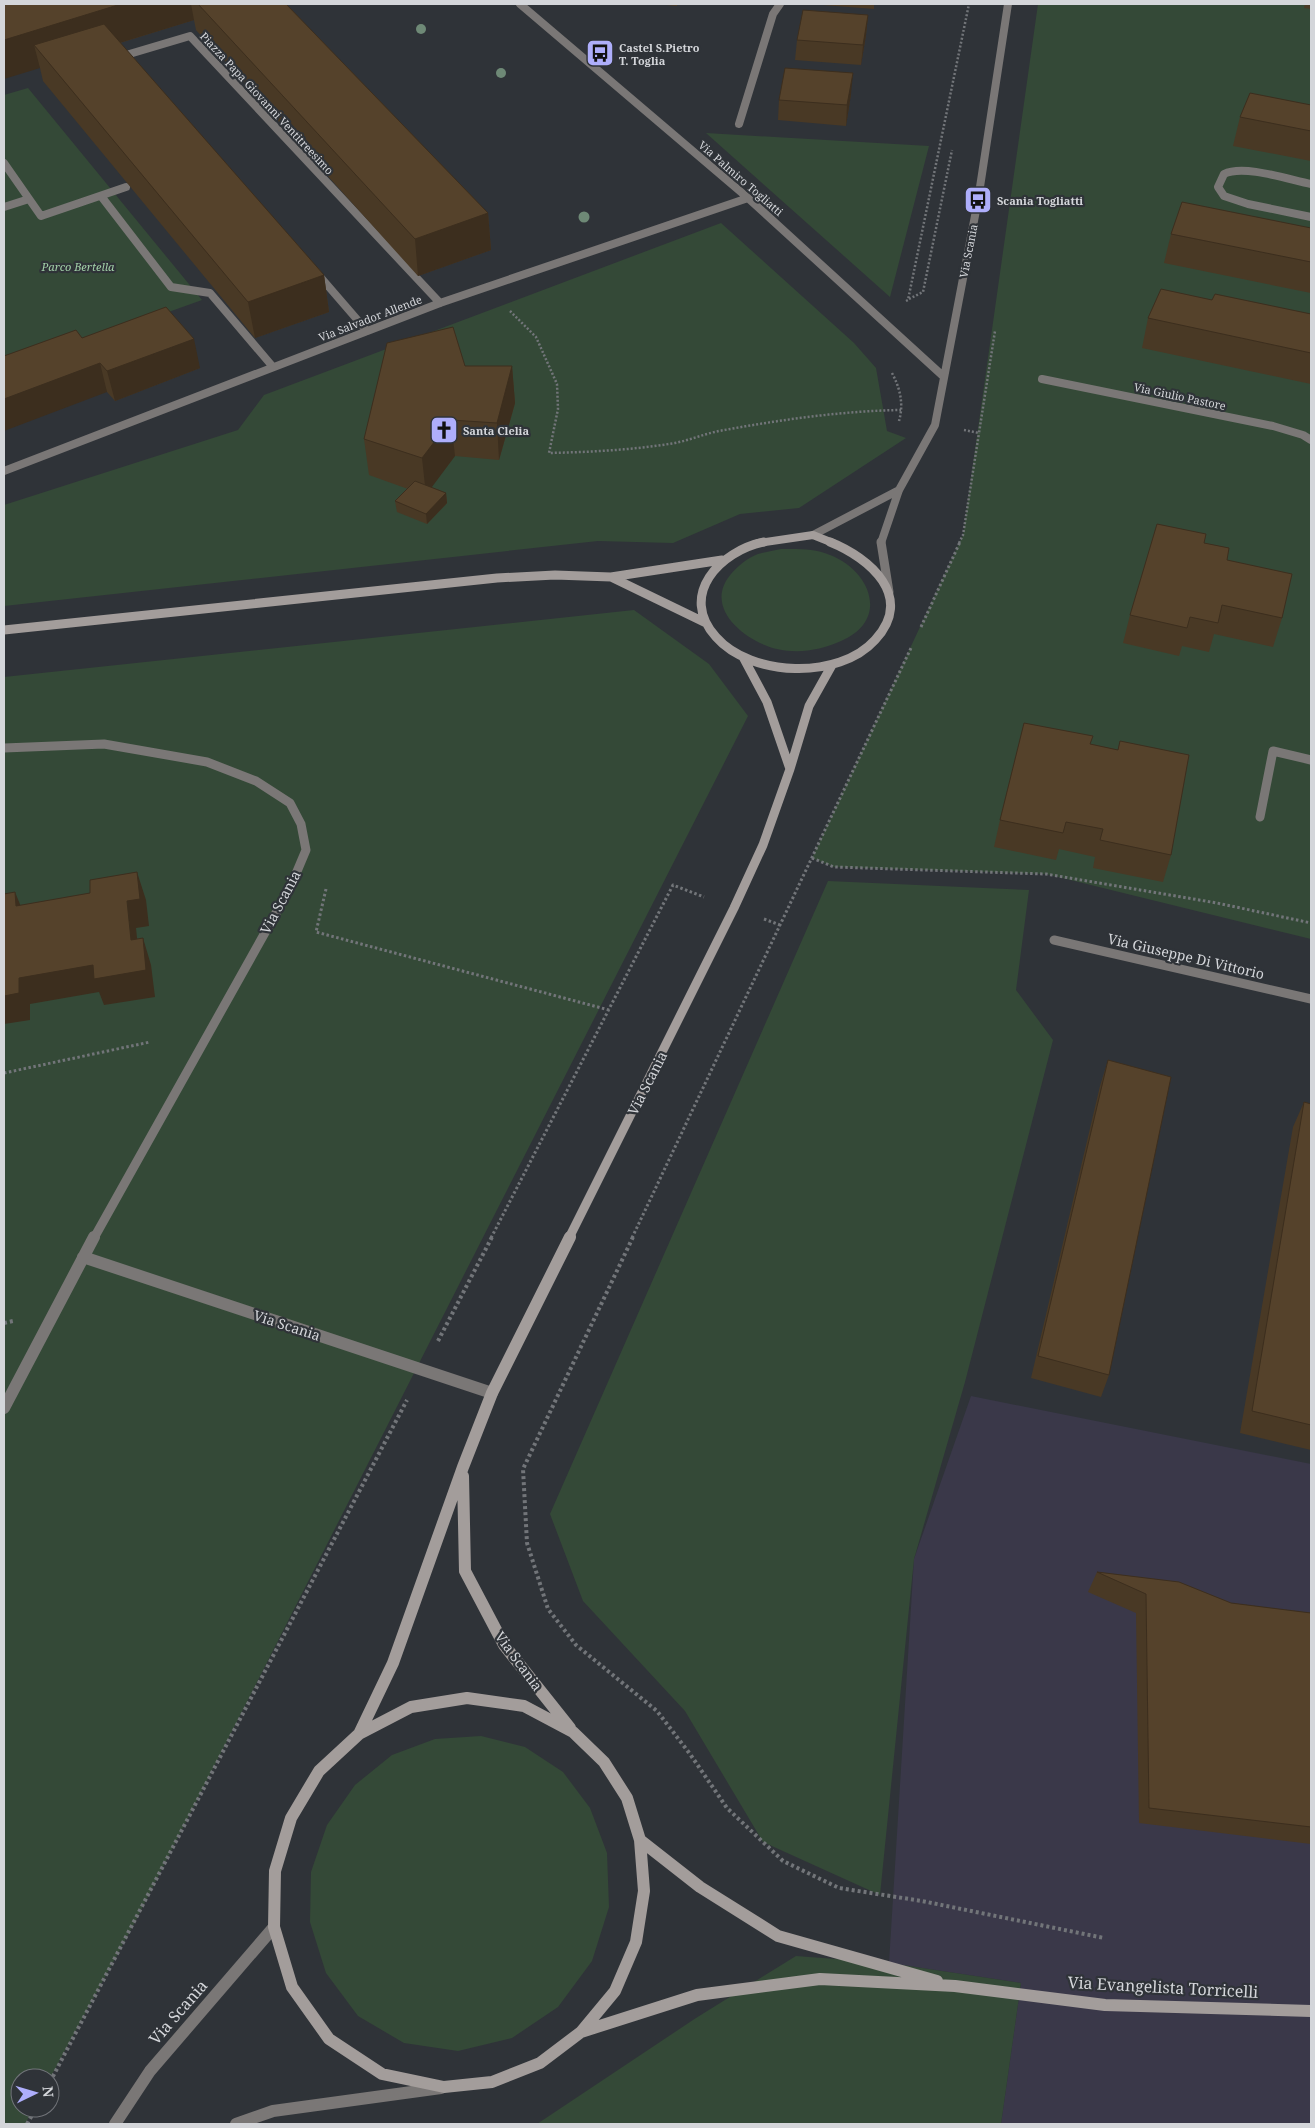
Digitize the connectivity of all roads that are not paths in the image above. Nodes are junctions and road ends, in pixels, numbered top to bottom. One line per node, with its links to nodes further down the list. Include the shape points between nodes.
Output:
1 (520, 4): 10 (street, Via Palmiro Togliatti)
2 (780, 4): 5 (street, via 773,14)
3 (1008, 4): 18 (street, Via Scania, via 978,200)
4 (139, 70): 15 (street, Piazza Papa Giovanni Ventitreesimo, via 126,55 190,36)
5 (739, 124)
6 (4, 163): 11 (street)
7 (1311, 184): 13 (street, via 1246,172 1228,172 1220,179 1218,187 1224,196 1248,204)
8 (126, 187): 9 (street)
9 (101, 196): 11 (street, via 41,216); 17 (street, via 171,287 210,293)
10 (748, 198): 15 (street, Via Salvador Allende); 18 (street, Via Palmiro Togliatti)
11 (29, 199): 12 (street)
12 (4, 207)
13 (1311, 217)
14 (308, 264): 16 (street)
15 (440, 303): 16 (street, Via Salvador Allende)
16 (367, 331): 17 (street, Via Salvador Allende)
17 (273, 367): 21 (street, Via Salvador Allende)
18 (943, 376): 22 (street, Via Scania, via 935,426)
19 (1042, 379): 20 (street, Via Giulio Pastore, via 1274,426)
20 (1311, 440)
21 (4, 471)
22 (899, 490): 23 (street, Via Scania); 26 (street, Via Scania, via 882,540)
23 (813, 535): 24 (main road, Via Scania, via 766,540 742,548); 26 (main road, via 864,559 880,574)
24 (722, 560): 25 (main road); 27 (main road, Via Scania, via 707,578 703,593 701,601)
25 (611, 577): 27 (main road); 28 (main road, via 497,578)
26 (889, 592): 30 (main road, Via Scania, via 891,610 886,628 873,644 855,657)
27 (706, 623): 29 (main road, Via Scania, via 721,642)
28 (4, 630)
29 (743, 657): 30 (main road, Via Scania, via 771,667 802,670); 33 (main road, Via Scania, via 768,702)
30 (832, 666): 33 (main road, Via Scania, via 809,706)
31 (4, 748): 37 (street, Via Scania, via 104,744 207,762 256,781 290,803 301,824 306,850 290,888)
32 (1311, 760): 34 (street, via 1273,751)
33 (790, 769): 38 (main road, Via Scania, via 763,845 734,908)
34 (1260, 817)
35 (1054, 940): 36 (street, Via Giuseppe Di Vittorio)
36 (1311, 999)
37 (83, 1257): 38 (street, Via Scania); 39 (street, Via Scania)
38 (492, 1393): 40 (main road, Via Scania)
39 (4, 1408)
40 (463, 1467): 41 (main road, Via Scania, via 465,1571 504,1645); 42 (main road, Via Scania, via 393,1663)
41 (573, 1732): 42 (main road, Via Scania, via 524,1706 467,1698 411,1707); 43 (main road, Via Scania, via 604,1762 627,1798)
42 (359, 1734): 44 (main road, Via Scania, via 319,1771 291,1818 275,1871)
43 (640, 1840): 45 (main road, Via Evangelista Torricelli, via 700,1887 778,1936); 47 (main road, Via Scania, via 644,1891 636,1942 615,1991)
44 (274, 1926): 48 (main road, Via Scania, via 292,1987 329,2038 382,2074); 49 (street, Via Scania, via 150,2071)
45 (955, 1986): 46 (main road, Via Evangelista Torricelli, via 1105,2005); 47 (main road, Via Evangelista Torricelli, via 820,1979 697,1995)
46 (1311, 2012)
47 (580, 2032): 48 (main road, Via Scania, via 540,2063 492,2082)
48 (444, 2088): 50 (street, Via Scania, via 273,2111)
49 (115, 2124)
50 (236, 2124)

